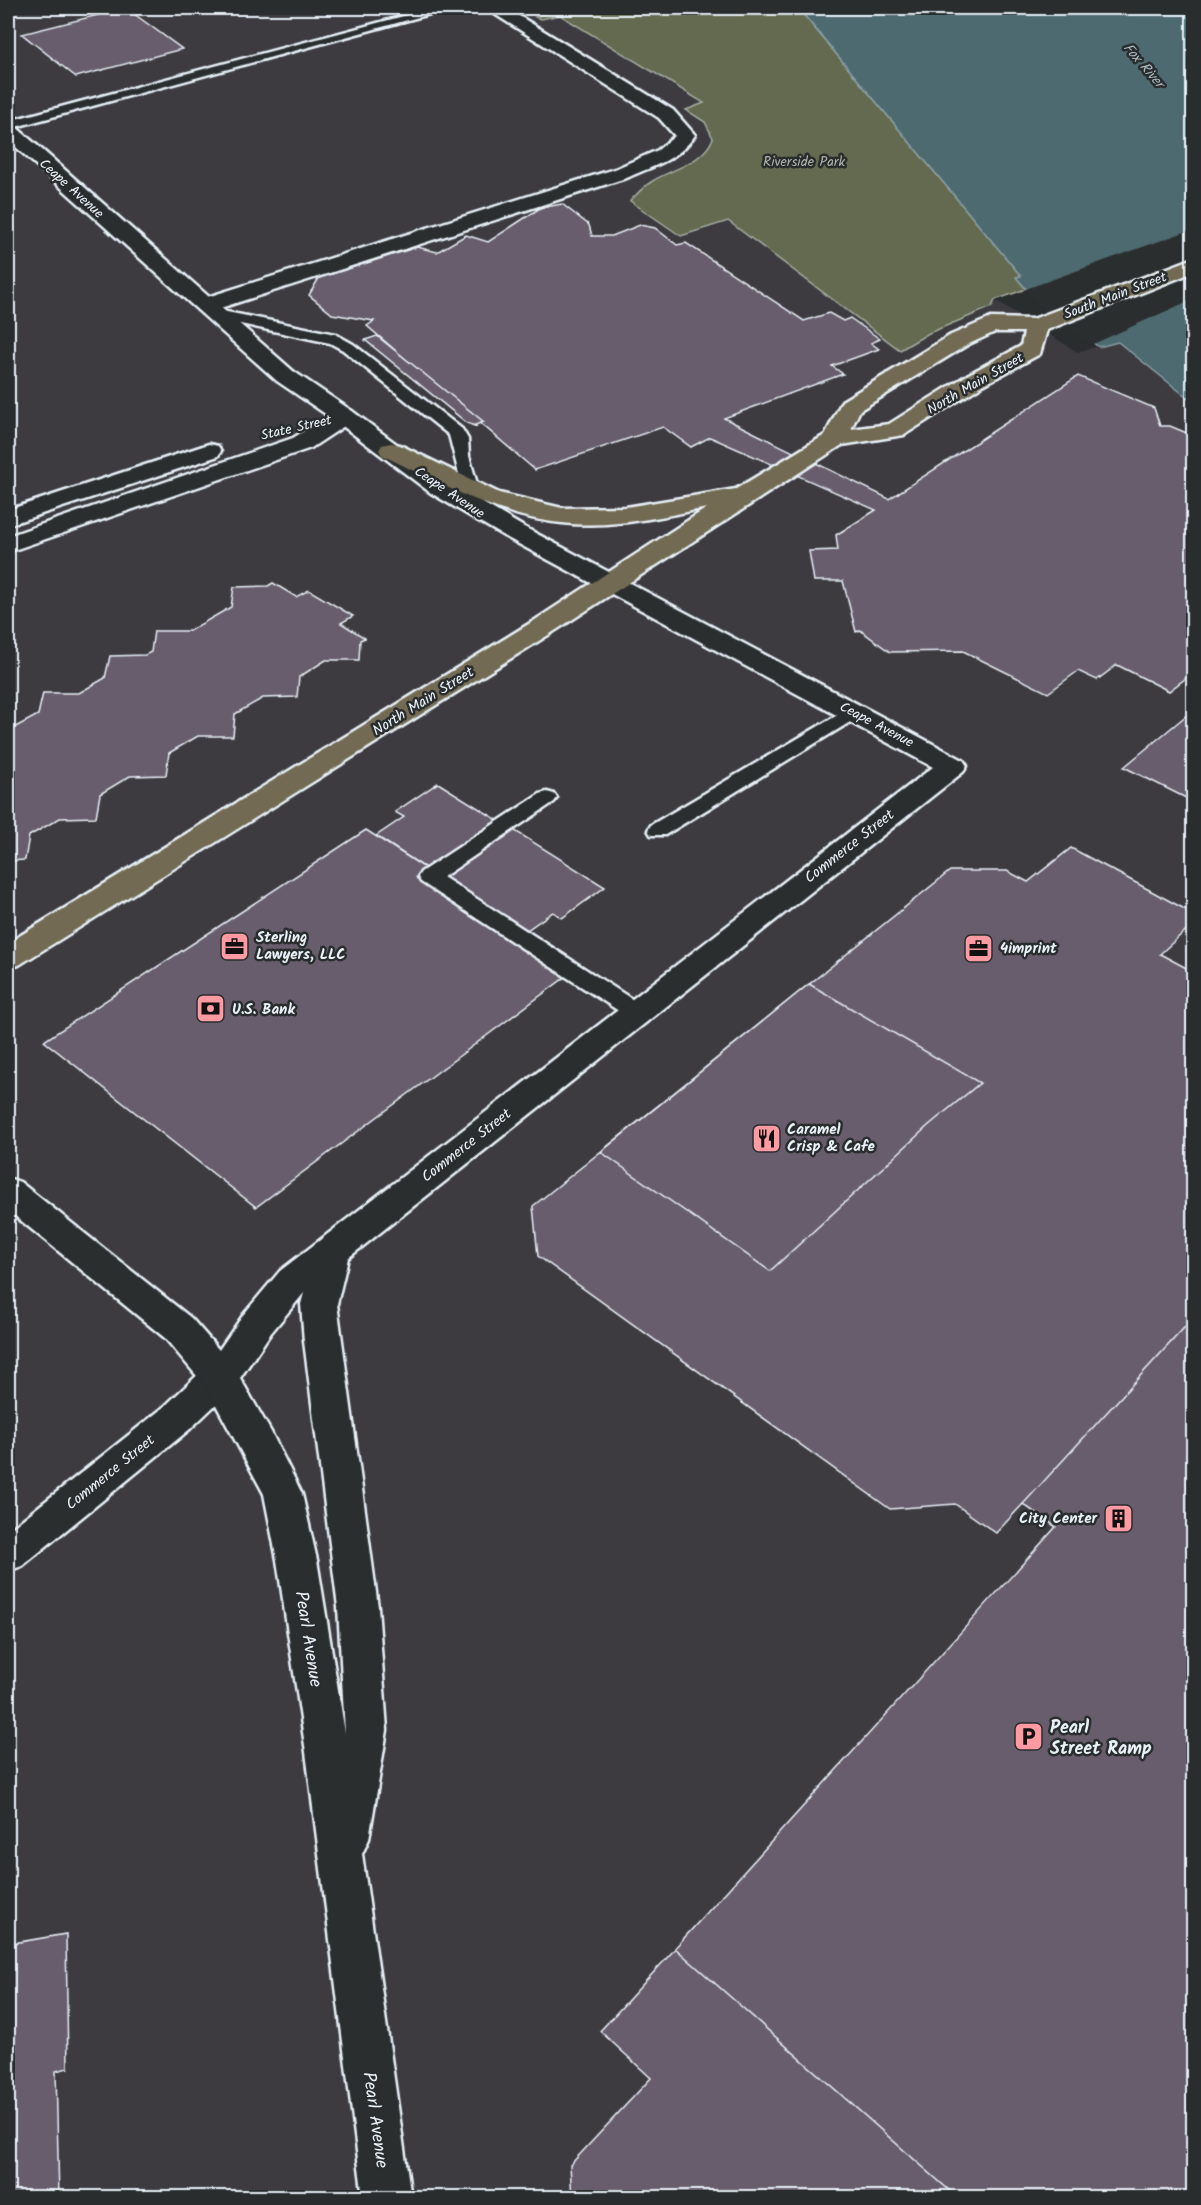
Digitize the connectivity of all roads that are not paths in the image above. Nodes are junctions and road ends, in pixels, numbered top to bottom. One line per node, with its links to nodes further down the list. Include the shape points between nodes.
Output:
1 (446, 8): 3 (lane)
2 (494, 8): 5 (street, via 666,114 685,135 681,141 671,151 622,173)
3 (10, 133): 5 (street, Ceape Avenue)
4 (1194, 264): 6 (main road, South Main Street)
5 (212, 310): 7 (street, Ceape Avenue, via 285,376); 11 (lane, via 319,334 348,347 456,432)
6 (1036, 326): 8 (main road, North Main Street, via 1032,349 896,430); 8 (main road, via 991,325 958,340 850,406)
7 (344, 416): 9 (street, Ceape Avenue); 12 (street, State Street, via 286,426); 13 (street, State Street, via 302,443)
8 (835, 439): 10 (main road, North Main Street)
9 (391, 450): 11 (main road)
10 (744, 495): 11 (main road, via 626,515 562,516); 14 (main road, North Main Street)
11 (474, 500): 14 (street, Ceape Avenue)
12 (8, 518)
13 (9, 541)
14 (611, 582): 15 (street, Ceape Avenue); 19 (main road, North Main Street)
15 (853, 712): 16 (street, Ceape Avenue); 18 (lane)
16 (953, 766): 20 (street, Commerce Street)
17 (547, 798): 20 (lane, via 429,877)
18 (658, 830)
19 (8, 957)
20 (636, 1012): 22 (street, Commerce Street)
21 (8, 1191): 23 (street, Pearl Avenue, via 178,1328)
22 (332, 1250): 23 (street, Commerce Street, via 293,1281); 25 (street, via 319,1304 358,1608 366,1730)
23 (220, 1377): 24 (street, Commerce Street, via 177,1418); 25 (street, Pearl Avenue, via 283,1494 327,1752)
24 (8, 1554)
25 (342, 1874): 26 (street, Pearl Avenue)
26 (387, 2198)

